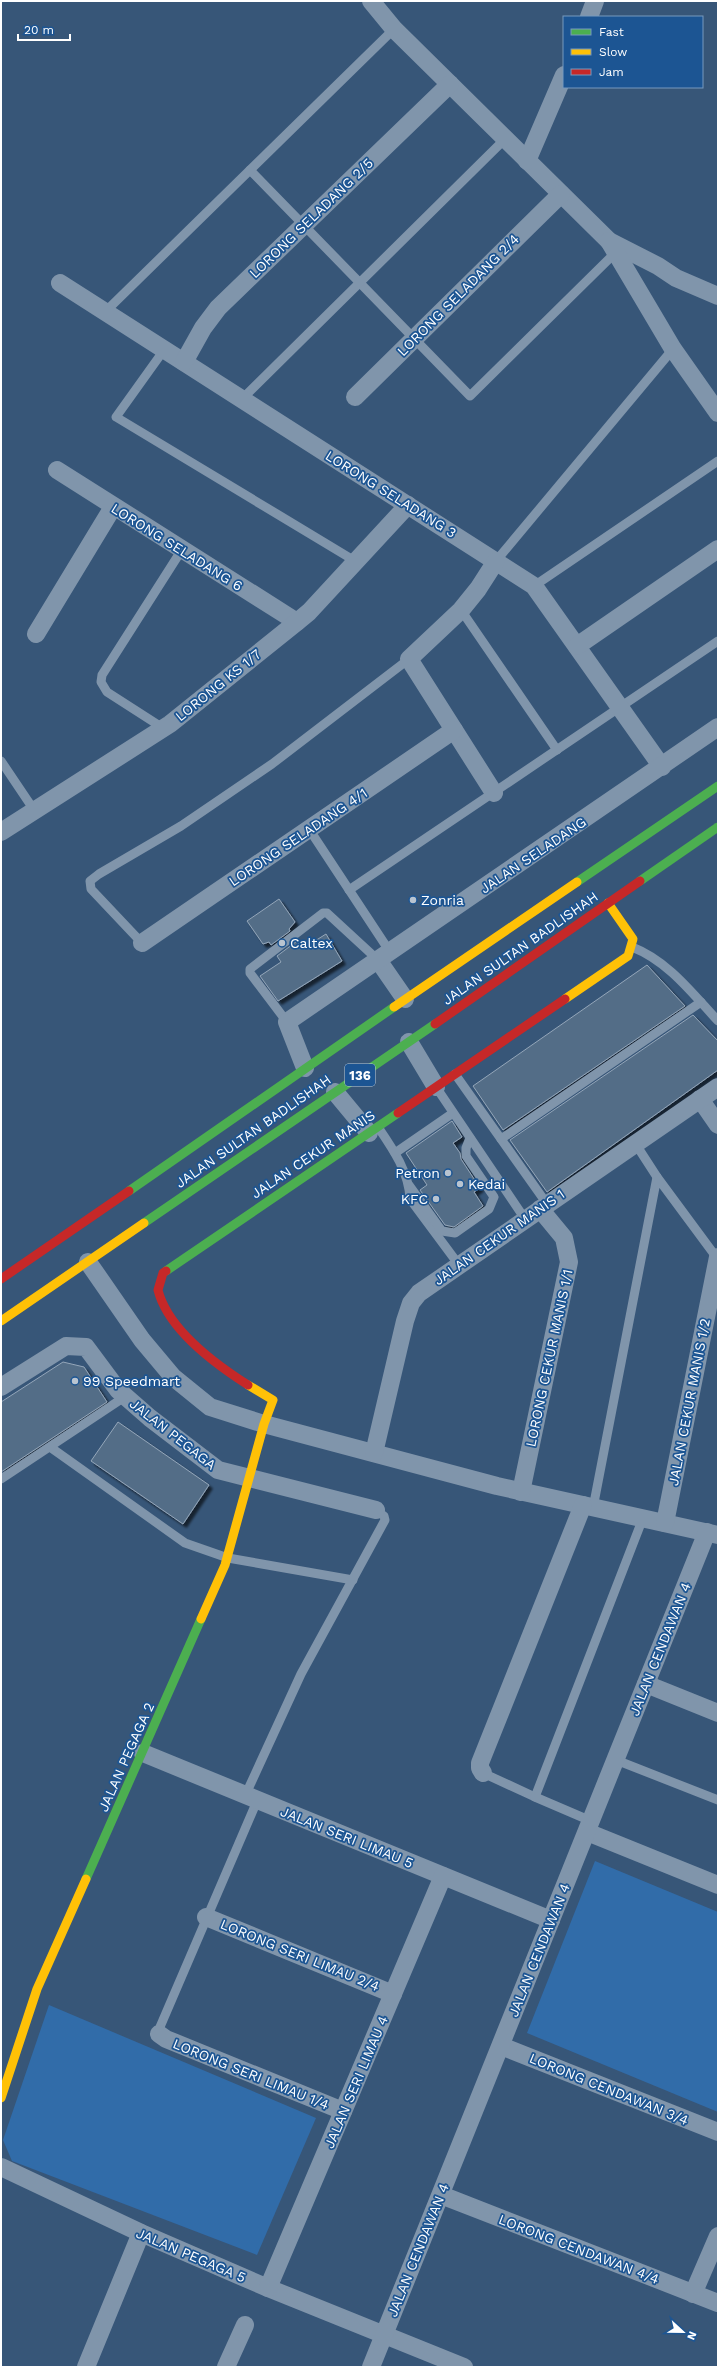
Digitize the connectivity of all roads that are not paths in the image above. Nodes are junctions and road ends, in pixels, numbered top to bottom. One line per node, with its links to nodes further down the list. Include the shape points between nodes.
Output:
1 (371, 1): 4 (street)
2 (596, 1): 3 (street)
3 (589, 16)
4 (394, 29): 6 (street); 9 (lane)
5 (563, 77): 8 (street)
6 (450, 84): 7 (street); 11 (street, LORONG SELADANG 2/5)
7 (505, 139): 8 (street); 13 (lane)
8 (528, 161): 10 (street)
9 (250, 170): 11 (lane); 16 (lane)
10 (561, 194): 12 (street); 17 (street, LORONG SELADANG 2/4)
11 (304, 225): 13 (lane); 20 (street, LORONG SELADANG 2/5, via 218,308 203,328)
12 (612, 247): 15 (street, via 658,266 676,278); 17 (lane, via 470,396); 18 (street)
13 (360, 282): 17 (lane); 22 (lane)
14 (60, 283): 16 (street, LORONG SELADANG 3)
15 (718, 296)
16 (105, 312): 19 (street, LORONG SELADANG 3)
17 (414, 338): 21 (street, LORONG SELADANG 2/4)
18 (673, 349): 23 (street); 31 (lane)
19 (164, 350): 20 (street, LORONG SELADANG 3); 30 (lane, via 116,417)
20 (184, 362): 22 (street, LORONG SELADANG 3)
21 (355, 397)
22 (242, 399): 26 (street, LORONG SELADANG 3)
23 (718, 413)
24 (718, 461): 32 (lane)
25 (57, 470): 27 (street, LORONG SELADANG 6)
26 (408, 505): 30 (street, LORONG KS 1/7); 31 (street, LORONG SELADANG 3)
27 (113, 506): 29 (street, LORONG SELADANG 6); 35 (street)
28 (718, 549): 37 (street)
29 (181, 550): 34 (street, LORONG SELADANG 6); 41 (lane, via 102,675 101,682 107,692)
30 (356, 561): 34 (street, LORONG KS 1/7)
31 (496, 561): 32 (street, LORONG SELADANG 3); 33 (street)
32 (534, 586): 37 (street, LORONG SELADANG 3)
33 (462, 610): 38 (street); 43 (lane)
34 (297, 622): 41 (street, LORONG KS 1/7)
35 (36, 634)
36 (718, 641): 39 (lane)
37 (576, 646): 39 (street, LORONG SELADANG 3)
38 (409, 659): 42 (street); 54 (lane, via 272,764 181,826 90,881 91,889)
39 (620, 708): 43 (lane); 45 (street, LORONG SELADANG 3)
40 (718, 727): 45 (street, JALAN SELADANG)
41 (163, 728): 48 (street, LORONG KS 1/7)
42 (454, 730): 47 (street); 50 (street, LORONG SELADANG 4/1)
43 (557, 750): 47 (lane)
44 (1, 761): 48 (lane)
45 (662, 767): 56 (street, JALAN SELADANG)
46 (718, 786): 57 (main road, JALAN SULTAN BADLISHAH / 136)
47 (494, 793): 52 (lane)
48 (34, 810): 51 (street, LORONG KS 1/7)
49 (718, 827): 53 (main road, JALAN SULTAN BADLISHAH / 136)
50 (309, 829): 52 (lane); 54 (street, LORONG SELADANG 4/1)
51 (1, 832)
52 (349, 890): 56 (lane)
53 (608, 903): 55 (main road, via 633,939); 61 (main road, JALAN SULTAN BADLISHAH / 136)
54 (142, 943)
55 (632, 947): 58 (lane, via 651,955 683,982); 63 (main road, JALAN CEKUR MANIS, via 628,956)
56 (384, 956): 57 (street); 60 (street, JALAN SELADANG); 60 (lane, via 327,913 323,913 250,969 250,973)
57 (405, 999): 62 (main road, JALAN SULTAN BADLISHAH / 136)
58 (701, 1002): 59 (lane); 72 (lane)
59 (718, 1021)
60 (287, 1022): 62 (street)
61 (409, 1042): 64 (street); 66 (main road, JALAN SULTAN BADLISHAH / 136)
62 (305, 1068): 82 (main road, JALAN SULTAN BADLISHAH / 136)
63 (455, 1074): 64 (main road, JALAN CEKUR MANIS); 72 (lane)
64 (436, 1087): 68 (lane); 70 (main road, JALAN CEKUR MANIS)
65 (718, 1087): 67 (street, JALAN CEKUR MANIS 1)
66 (335, 1092): 70 (street); 80 (main road, JALAN SULTAN BADLISHAH / 136)
67 (700, 1099): 69 (street); 73 (street, JALAN CEKUR MANIS 1)
68 (453, 1113): 71 (lane); 74 (lane)
69 (718, 1125)
70 (374, 1130): 74 (lane); 86 (main road, JALAN CEKUR MANIS, via 163,1273 158,1288 160,1297 168,1313 193,1345 244,1383)
71 (470, 1138): 76 (lane, via 466,1156 494,1197 489,1209 455,1233 448,1234 442,1231); 78 (lane)
72 (501, 1139): 77 (lane)
73 (635, 1143): 75 (lane); 77 (street, JALAN CEKUR MANIS 1)
74 (395, 1153): 76 (lane)
75 (657, 1176): 79 (lane); 93 (lane)
76 (409, 1185): 81 (lane, via 410,1199)
77 (543, 1207): 78 (street, JALAN CEKUR MANIS 1); 92 (street, LORONG CEKUR MANIS 1/1, via 564,1238 569,1262)
78 (525, 1219): 81 (street, JALAN CEKUR MANIS 1)
79 (717, 1258): 96 (street, JALAN CEKUR MANIS 1/2)
80 (88, 1262): 83 (main road, JALAN SULTAN BADLISHAH / 136); 87 (street, via 142,1340 173,1377 210,1407)
81 (459, 1265): 89 (street, JALAN CEKUR MANIS 1, via 419,1292 411,1303)
82 (1, 1279)
83 (1, 1321)
84 (1, 1387): 85 (street, JALAN PEGAGA, via 66,1346 86,1347 118,1390)
85 (126, 1396): 88 (lane); 91 (street, JALAN PEGAGA, via 150,1418 218,1470)
86 (273, 1400): 87 (main road, JALAN PEGAGA 2)
87 (264, 1424): 89 (street); 91 (main road, JALAN PEGAGA 2)
88 (50, 1447): 90 (lane); 98 (lane, via 185,1543)
89 (374, 1453): 92 (street)
90 (1, 1479)
91 (250, 1479): 94 (street, JALAN PEGAGA); 98 (main road, JALAN PEGAGA 2)
92 (521, 1492): 93 (street)
93 (588, 1507): 95 (street); 104 (street, via 480,1763)
94 (376, 1510): 99 (lane, via 385,1520)
95 (643, 1518): 96 (street); 105 (lane)
96 (665, 1523): 97 (street)
97 (713, 1533): 100 (street, JALAN CENDAWAN 4)
98 (228, 1558): 99 (lane); 102 (main road, JALAN PEGAGA 2)
99 (353, 1580): 106 (lane, via 301,1674)
100 (646, 1684): 101 (street); 103 (street, JALAN CENDAWAN 4)
101 (718, 1713)
102 (143, 1753): 106 (street, JALAN SERI LIMAU 5); 116 (main road, JALAN PEGAGA 2, via 37,1989)
103 (616, 1760): 107 (lane); 108 (street, JALAN CENDAWAN 4)
104 (483, 1773): 105 (lane)
105 (535, 1797): 108 (lane)
106 (251, 1798): 109 (street, JALAN SERI LIMAU 5); 111 (lane)
107 (718, 1800)
108 (589, 1826): 110 (street); 112 (street, JALAN CENDAWAN 4)
109 (443, 1876): 112 (street, JALAN SERI LIMAU 5); 113 (street, JALAN SERI LIMAU 4)
110 (718, 1885)
111 (206, 1917): 113 (street, LORONG SERI LIMAU 2/4); 114 (lane)
112 (551, 1920): 115 (street, JALAN CENDAWAN 4)
113 (393, 1994): 117 (street, JALAN SERI LIMAU 4)
114 (159, 2034): 117 (street, LORONG SERI LIMAU 1/4)
115 (501, 2046): 118 (street, LORONG CENDAWAN 3/4); 120 (street, JALAN CENDAWAN 4)
116 (1, 2098)
117 (343, 2111): 123 (street, JALAN SERI LIMAU 4)
118 (718, 2132)
119 (1, 2167): 121 (street, JALAN PEGAGA 5)
120 (441, 2195): 124 (street, LORONG CENDAWAN 4/4); 127 (street, JALAN CENDAWAN 4)
121 (140, 2233): 123 (street, JALAN PEGAGA 5); 128 (street)
122 (718, 2236): 124 (street)
123 (268, 2288): 127 (street, JALAN PEGAGA 5)
124 (693, 2294): 125 (street, LORONG CENDAWAN 4/4)
125 (718, 2303)
126 (244, 2325): 129 (street)
127 (385, 2334): 130 (street, JALAN CENDAWAN 4); 131 (street, JALAN PEGAGA 5)
128 (86, 2367)
129 (226, 2367)
130 (371, 2367)
131 (464, 2367)

